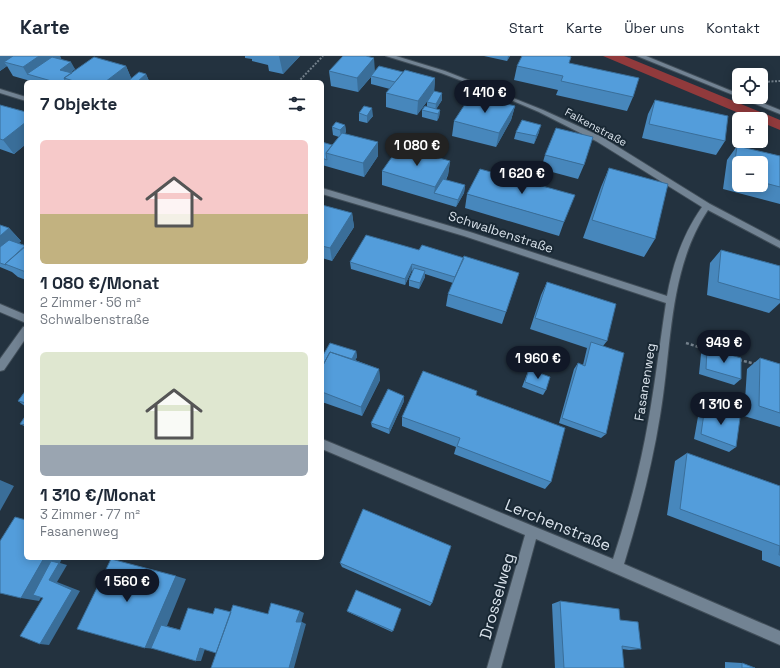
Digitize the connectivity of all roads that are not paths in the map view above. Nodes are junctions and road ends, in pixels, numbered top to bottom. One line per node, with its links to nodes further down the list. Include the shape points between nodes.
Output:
1 (389, 56): 9 (street, Falkenstraße, via 443,72 541,111 598,139)
2 (640, 56): 4 (street)
3 (0, 91): 5 (street)
4 (732, 93)
5 (24, 98)
6 (760, 104): 7 (street)
7 (780, 112)
8 (324, 191): 11 (street, Schwalbenstraße, via 467,234)
9 (707, 206): 10 (street, Falkenstraße); 11 (street, Fasanenweg, via 699,215 684,249)
10 (780, 245)
11 (671, 301): 18 (street, Fasanenweg, via 659,391 641,487)
12 (0, 308): 13 (street)
13 (24, 318)
14 (24, 333): 15 (street)
15 (0, 367)
16 (324, 445): 17 (street, Lerchenstraße)
17 (532, 532): 18 (street, Lerchenstraße); 20 (street, Drosselweg)
18 (617, 567): 19 (street, Lerchenstraße)
19 (780, 638)
20 (494, 668)

